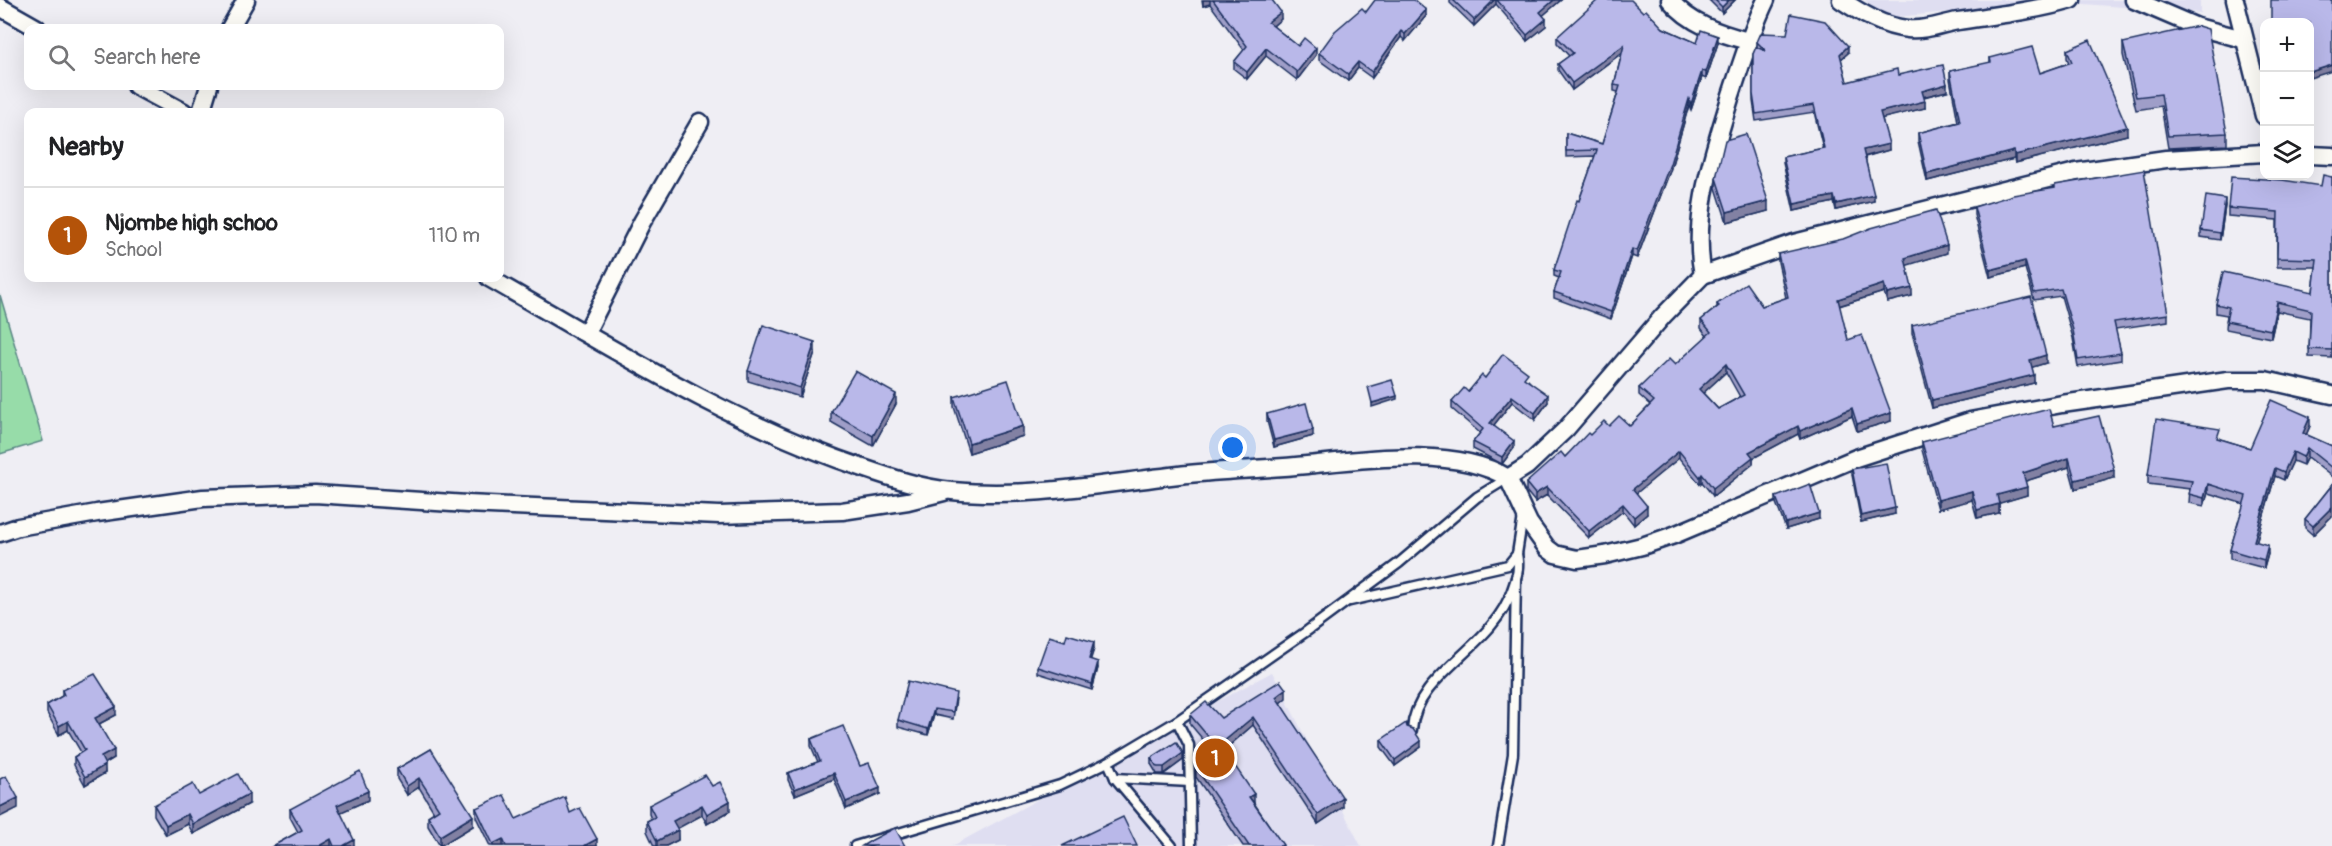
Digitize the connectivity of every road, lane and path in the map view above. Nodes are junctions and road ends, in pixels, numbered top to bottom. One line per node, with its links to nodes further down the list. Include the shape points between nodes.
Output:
1 (246, 0): 10 (street)
2 (1670, 0): 12 (street, via 1695,22)
3 (1766, 0): 12 (street)
4 (1841, 0): 5 (street, via 1873,19 1916,30 2007,16)
5 (2072, 0)
6 (2134, 0): 11 (street, via 2209,31)
7 (2235, 0): 11 (street)
8 (0, 7): 9 (street)
9 (30, 24)
10 (232, 24)
11 (2243, 39): 15 (street)
12 (1748, 41): 22 (street, via 1713,154 1703,205 1699,230)
13 (143, 90): 16 (street)
14 (208, 90): 17 (street)
15 (2260, 98)
16 (177, 108)
17 (202, 108)
18 (700, 122): 24 (street, via 642,222)
19 (2260, 153): 22 (street, via 2166,159 2076,172 1794,243)
20 (2314, 155): 21 (street)
21 (2332, 156)
22 (1703, 275): 26 (street, via 1662,316 1566,429 1527,466)
23 (496, 282): 24 (street)
24 (586, 333): 27 (street, via 696,394 805,447 894,478)
25 (2332, 395): 28 (street, via 2265,380 2228,380 2004,413 1856,458 1642,546 1577,559 1556,554 1539,539)
26 (1508, 478): 27 (street, via 1476,465 1402,457 1007,493); 28 (street); 32 (lane, via 1477,497)
27 (948, 491): 29 (street, via 842,511 719,515 315,494 203,498 97,513)
28 (1524, 510): 30 (lane)
29 (0, 533)
30 (1517, 554): 31 (lane); 32 (lane, via 1508,566 1498,570)
31 (1516, 577): 34 (lane, via 1500,617 1425,694); 41 (lane, via 1514,743)
32 (1347, 602): 33 (lane)
33 (1177, 721): 35 (lane); 37 (lane, via 1189,745)
34 (1412, 730)
35 (1108, 762): 36 (lane); 38 (lane, via 1060,785)
36 (1115, 778): 37 (lane); 39 (lane)
37 (1190, 782): 40 (lane)
38 (855, 846)
39 (1172, 846)
40 (1191, 846)
41 (1498, 846)

